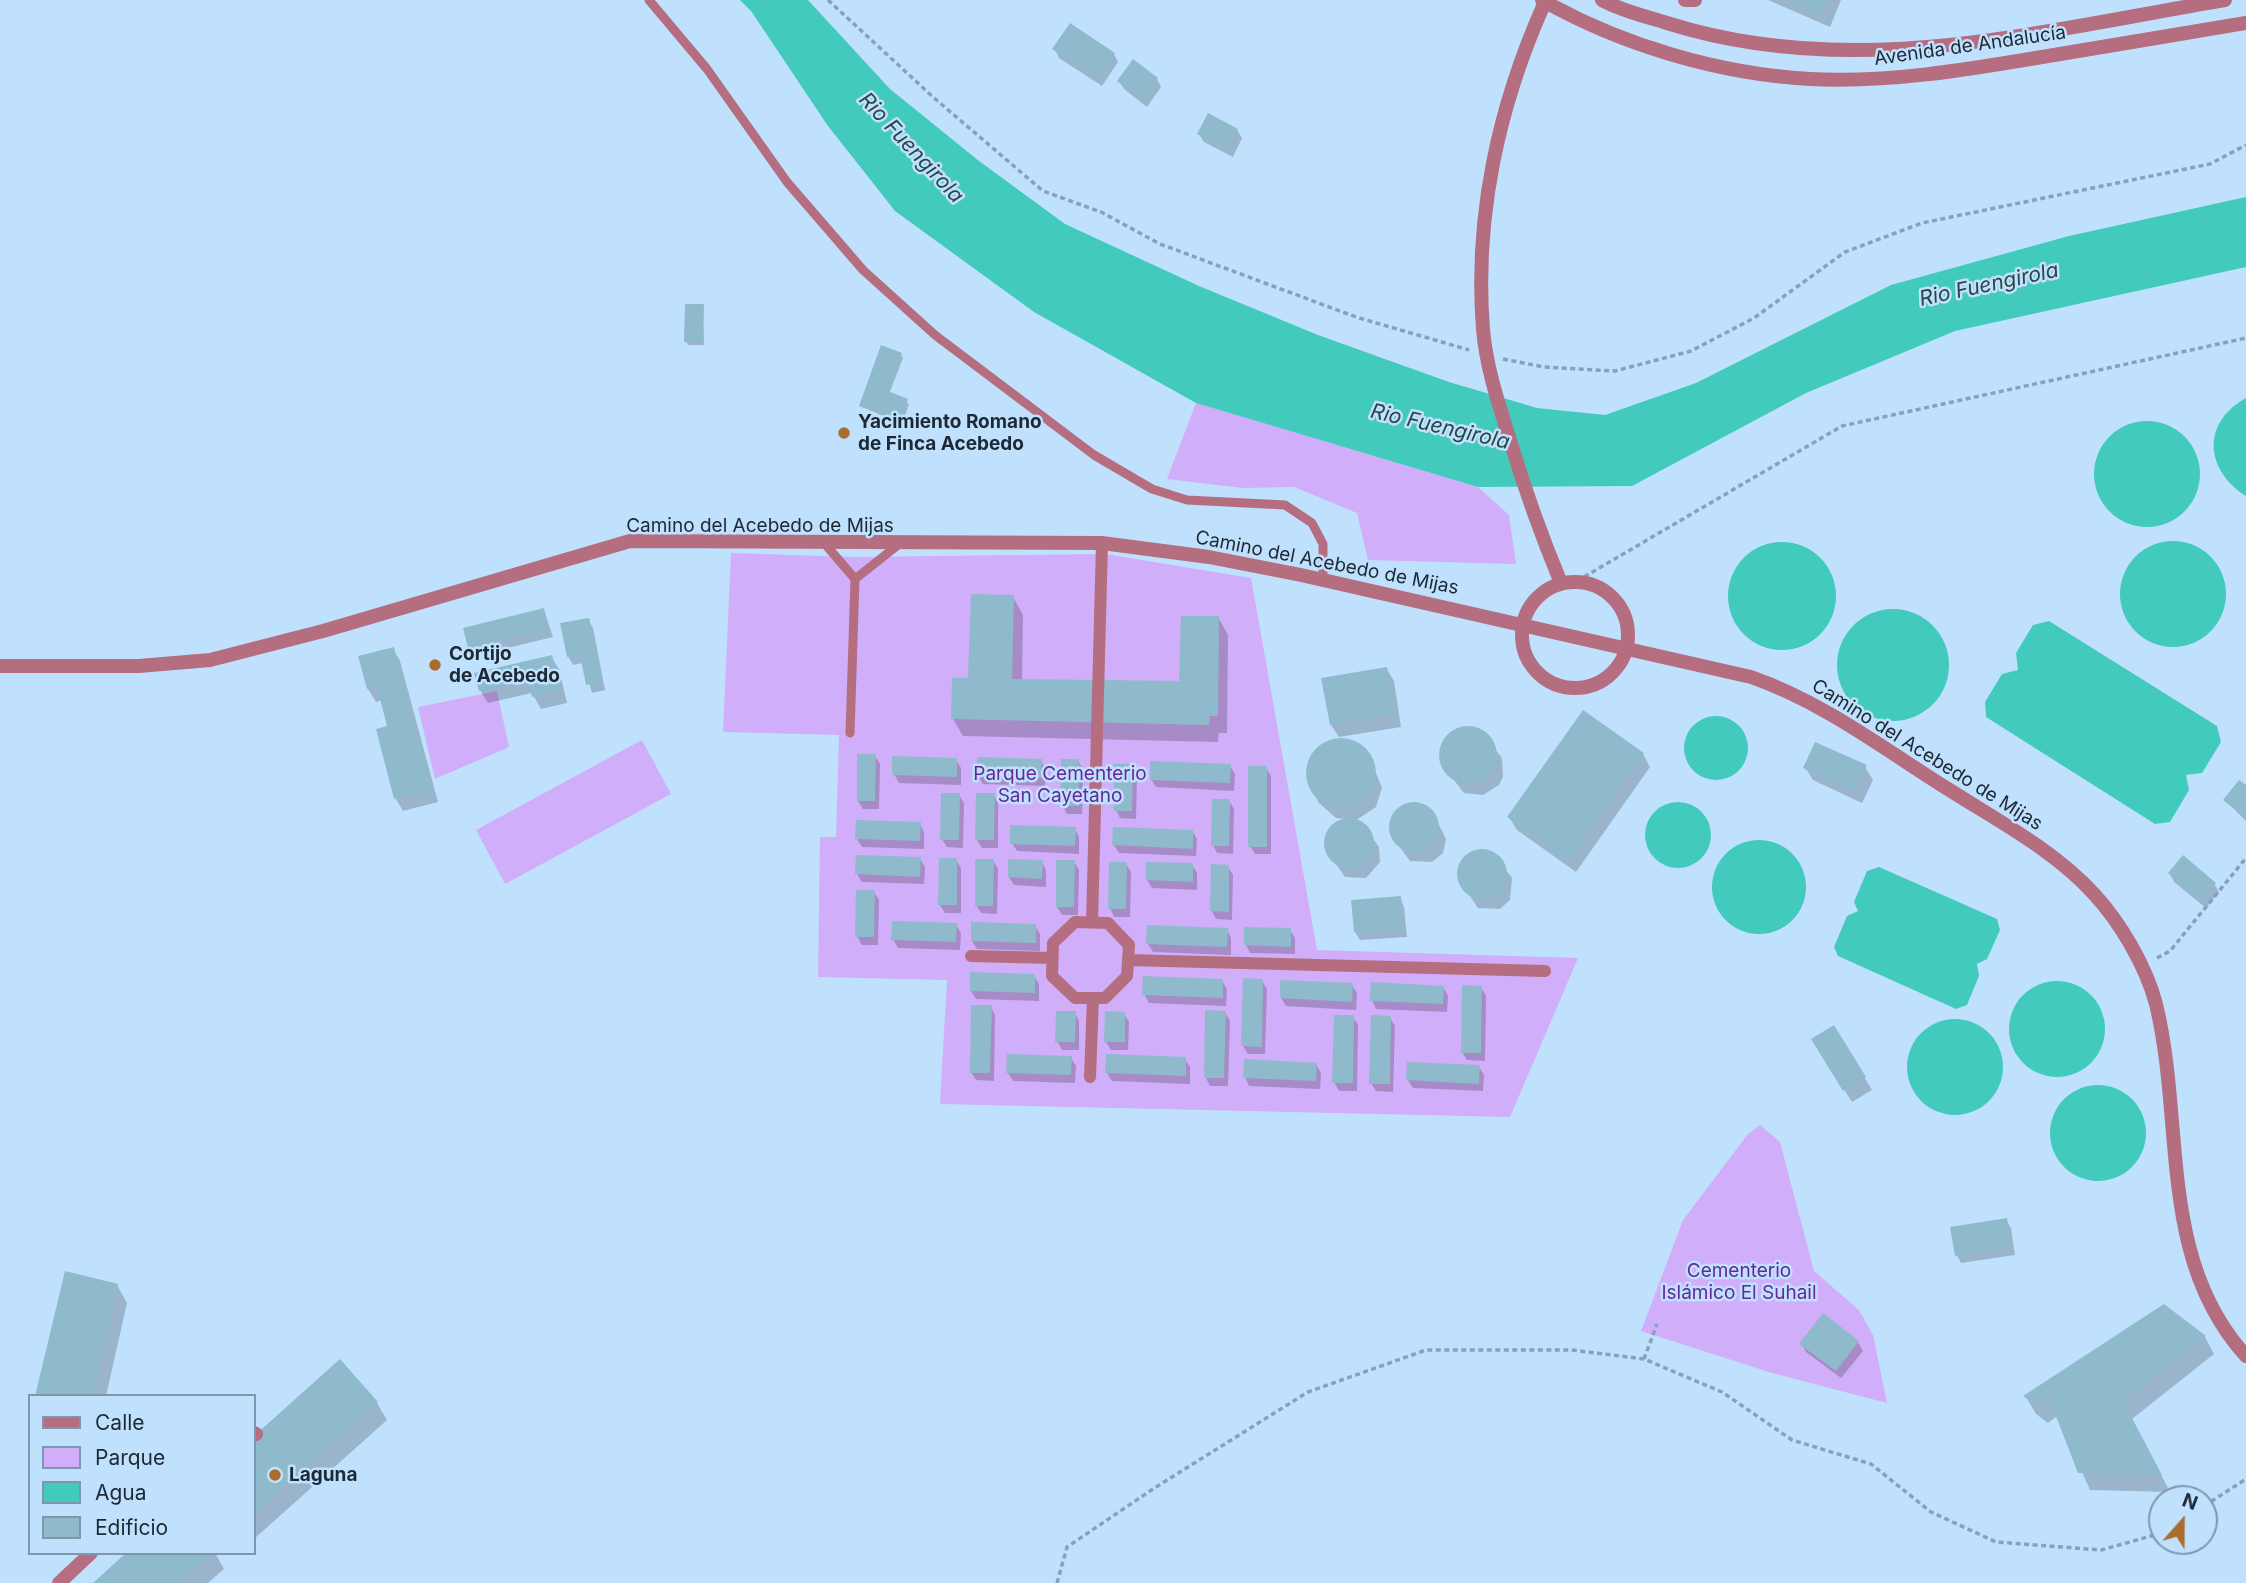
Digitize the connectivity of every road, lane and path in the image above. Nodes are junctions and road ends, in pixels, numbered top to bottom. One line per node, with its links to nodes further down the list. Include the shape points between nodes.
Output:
1 (649, 0): 16 (lane, via 707,69 787,183 863,270 935,335 1094,455 1152,489 1187,500 1286,505 1312,523 1323,544)
2 (828, 0): 11 (path, via 1043,191 1101,212 1160,244 1356,317)
3 (1602, 0): 6 (street, Avenida de Andalucía, via 1702,34 1811,51 1868,52 1997,38)
4 (1685, 0): 5 (street)
5 (1695, 0)
6 (2225, 0)
7 (1544, 1): 8 (street, Avenida de Andalucía, via 1600,29 1696,61 1809,79 1925,75); 11 (street, via 1500,124 1490,181 1483,249 1483,329)
8 (2246, 23)
9 (2246, 145): 11 (path, via 2210,164 1922,223 1845,252 1754,318 1691,351 1615,371 1544,367)
10 (2246, 338): 17 (path, via 1842,426)
11 (1488, 356): 18 (street, via 1534,517)
12 (1102, 543): 14 (street, Camino del Acebedo de Mijas); 16 (street, Camino del Acebedo de Mijas, via 1209,557); 24 (street)
13 (825, 544): 14 (street, Camino del Acebedo de Mijas); 15 (lane); 21 (street, Camino del Acebedo de Mijas, via 630,541 210,660 139,666)
14 (898, 545): 15 (lane)
15 (855, 579): 22 (lane)
16 (1323, 580): 19 (street, Camino del Acebedo de Mijas)
17 (1577, 581): 18 (street); 20 (street, via 1602,588 1615,598 1628,624)
18 (1561, 583): 19 (street, via 1528,609)
19 (1524, 624): 20 (street, Camino del Acebedo de Mijas); 20 (street, via 1522,641 1530,664 1558,685 1576,688 1599,683 1614,673)
20 (1627, 648): 28 (street, Camino del Acebedo de Mijas, via 1751,677 1814,703 2064,867 2101,902)
21 (0, 666)
22 (850, 733)
23 (2246, 858): 28 (path, via 2170,951)
24 (1092, 922): 26 (street, via 1075,922 1053,943); 27 (street, via 1108,923 1129,945)
25 (971, 956): 26 (street)
26 (1052, 958): 30 (street, via 1052,976 1075,998)
27 (1128, 960): 29 (street); 30 (street, via 1127,976 1105,998)
28 (2140, 966): 33 (street, Camino del Acebedo de Mijas, via 2155,1001 2162,1040 2189,1258 2209,1308)
29 (1545, 971)
30 (1093, 998): 31 (street)
31 (1090, 1077)
32 (1657, 1324): 34 (path)
33 (2246, 1356)
34 (1644, 1359): 37 (path, via 1722,1392 1793,1440 1871,1464 1931,1512 1996,1542 2101,1550); 40 (path, via 1572,1350 1426,1350 1308,1392 1067,1547)
35 (2246, 1479): 36 (path)
36 (2218, 1497)
37 (2148, 1536)
38 (89, 1555): 39 (street)
39 (59, 1583)
40 (1056, 1583)

